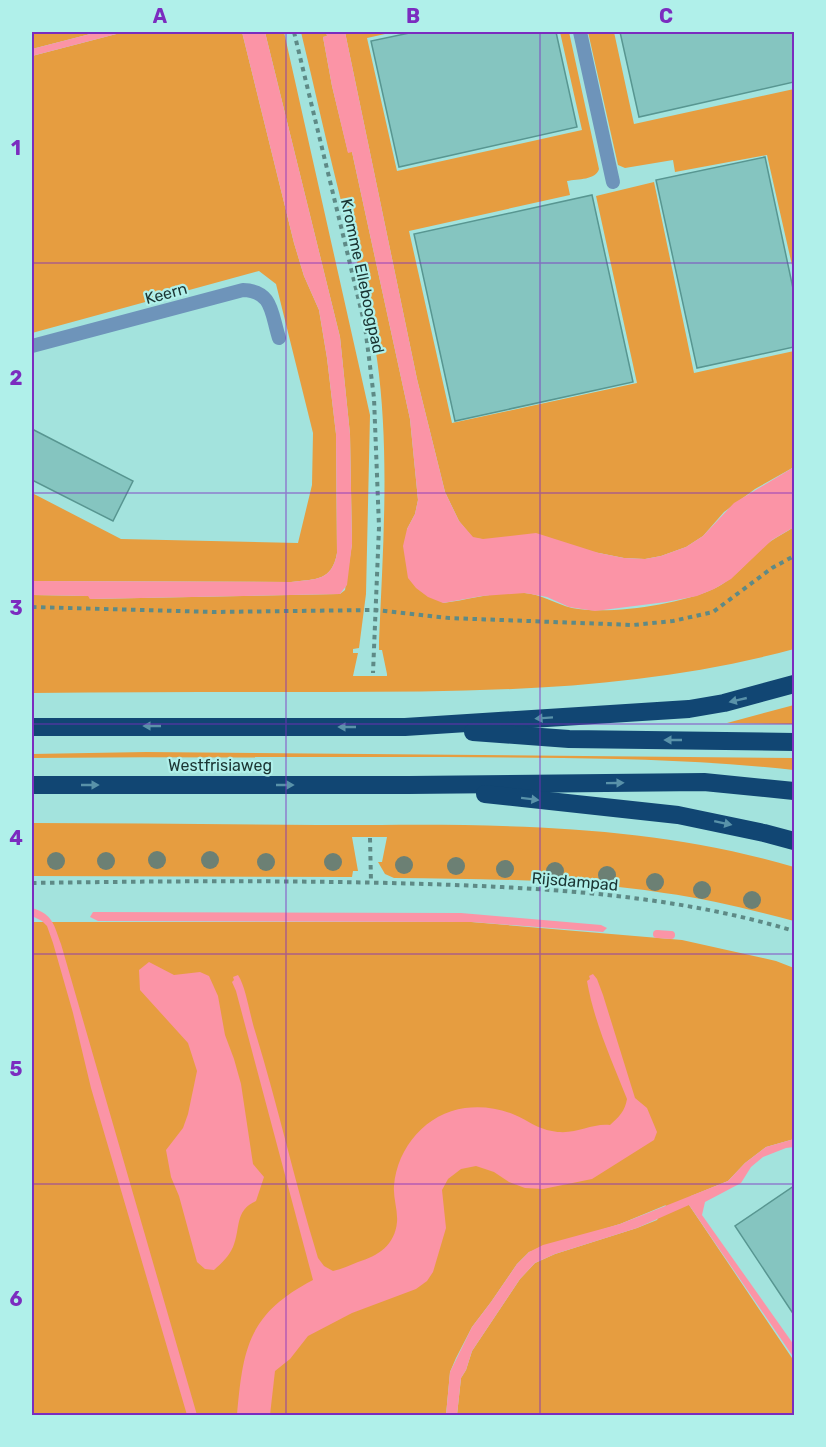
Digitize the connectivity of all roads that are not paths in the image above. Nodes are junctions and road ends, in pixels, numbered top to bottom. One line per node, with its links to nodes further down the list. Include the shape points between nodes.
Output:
1 (580, 32): 2 (lane)
2 (613, 182)
3 (279, 338): 4 (lane, Keern, via 267,298 255,290 243,290)
4 (32, 346)
5 (795, 684): 7 (highway, one-way to 7, via 689,709)
6 (32, 727): 7 (highway, one-way to 6)
7 (405, 727): 8 (highway, one-way to 7, via 569,739)
8 (795, 742)
9 (32, 784): 10 (highway, Westfrisiaweg, one-way to 10)
10 (409, 785): 11 (highway, one-way to 11, via 705,782); 12 (highway, one-way to 12, via 678,815)
11 (795, 791)
12 (795, 841)

